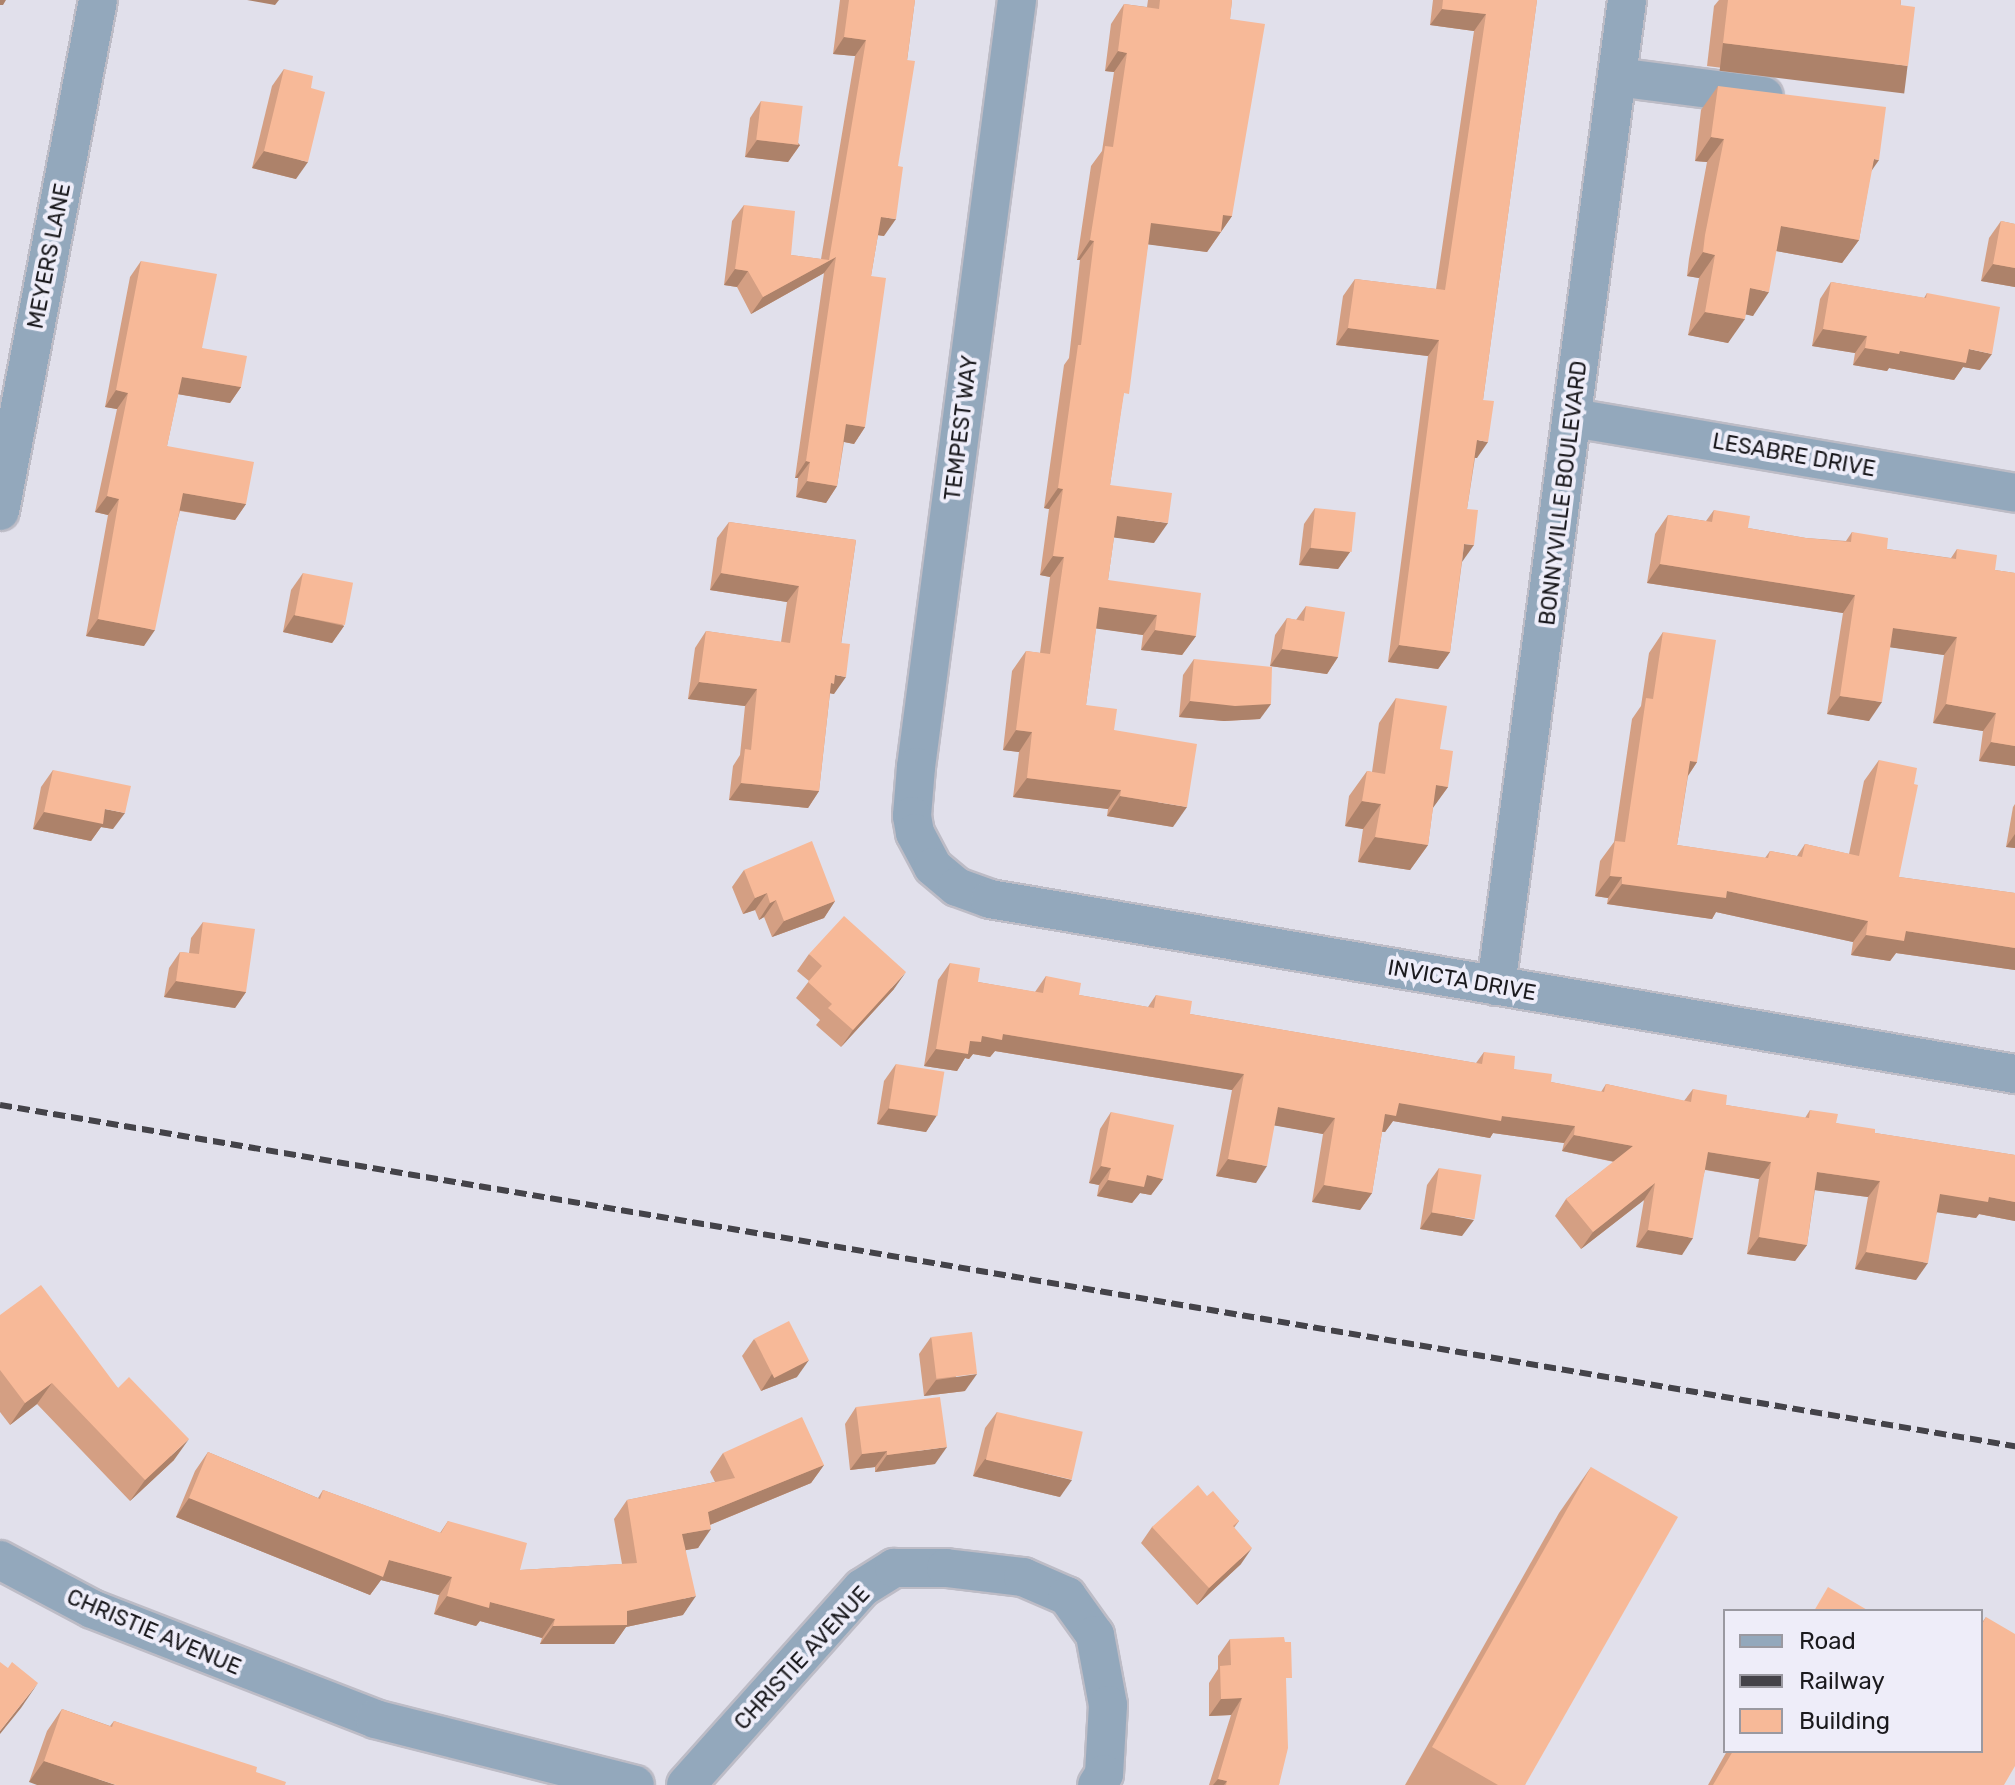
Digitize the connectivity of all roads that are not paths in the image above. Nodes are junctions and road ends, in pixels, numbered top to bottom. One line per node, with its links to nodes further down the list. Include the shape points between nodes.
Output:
1 (98, 0): 8 (street, MEYERS LANE)
2 (1017, 0): 9 (street, TEMPEST WAY, via 916,767 912,816)
3 (1627, 0): 4 (street, BONNYVILLE BOULEVARD)
4 (1617, 77): 5 (street); 6 (street, BONNYVILLE BOULEVARD)
5 (1799, 100)
6 (1573, 418): 7 (street, LESABRE DRIVE); 10 (street, BONNYVILLE BOULEVARD)
7 (2015, 493)
8 (0, 511)
9 (924, 854): 10 (street, INVICTA DRIVE, via 957,887 990,899)
10 (1496, 986): 11 (street, INVICTA DRIVE)
11 (2015, 1074)
12 (0, 1560): 13 (street, CHRISTIE AVENUE, via 92,1609 375,1719)
13 (635, 1785)
14 (686, 1785): 15 (street, CHRISTIE AVENUE, via 862,1588 894,1568 1023,1577 1067,1596 1095,1635 1108,1705 1104,1774)
15 (1097, 1785)

